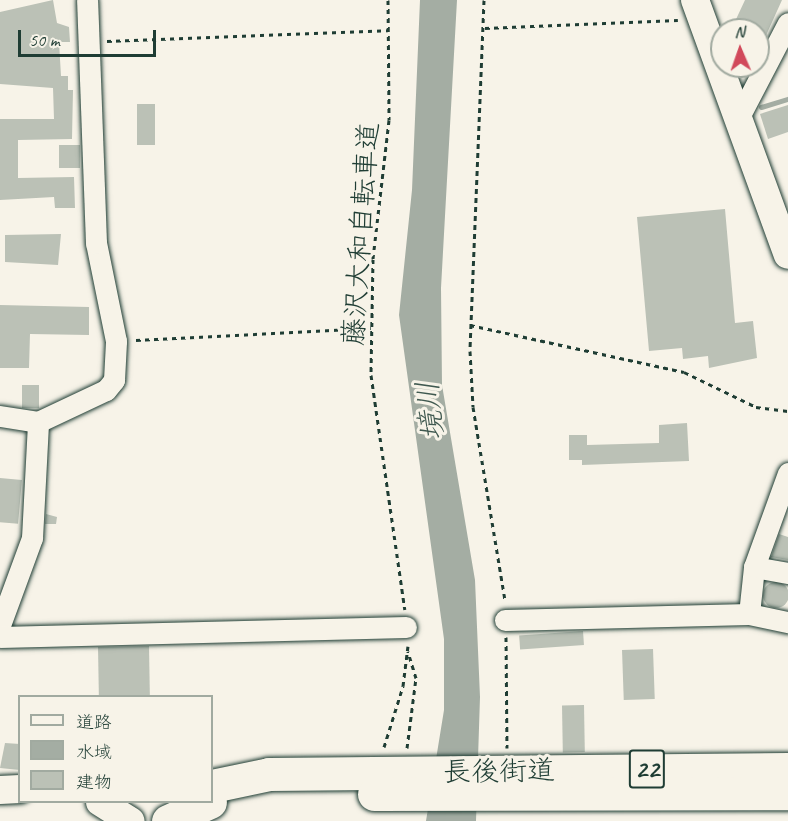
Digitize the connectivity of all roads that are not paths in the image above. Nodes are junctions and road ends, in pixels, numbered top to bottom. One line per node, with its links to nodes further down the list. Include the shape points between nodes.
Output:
1 (87, 0): 7 (street, via 96,243 116,341 117,365 106,390)
2 (698, 9): 4 (street)
3 (788, 23): 4 (street)
4 (738, 119): 5 (street)
5 (788, 254)
6 (0, 416): 7 (street)
7 (38, 422): 14 (street, via 32,538)
8 (788, 473): 9 (street)
9 (754, 567): 10 (street); 11 (street)
10 (788, 573)
11 (749, 614): 12 (street); 13 (street)
12 (505, 620)
13 (788, 622)
14 (0, 625)
15 (406, 627): 16 (street)
16 (0, 637)
17 (788, 769): 19 (main road, 長後街道 / 22)
18 (396, 773): 19 (main road, 長後街道 / 22); 20 (main road, 長後街道 / 22, via 269,774); 24 (main road, 長後街道 / 22, via 252,791)
19 (496, 778): 23 (main road, 長後街道 / 22)
20 (213, 786)
21 (18, 789): 22 (street)
22 (0, 790)
23 (788, 793)
24 (213, 801)
25 (103, 803): 28 (street)
26 (181, 803): 29 (main road)
27 (207, 803): 30 (main road, 長後街道 / 22)
28 (130, 821)
29 (160, 821)
30 (168, 821)

